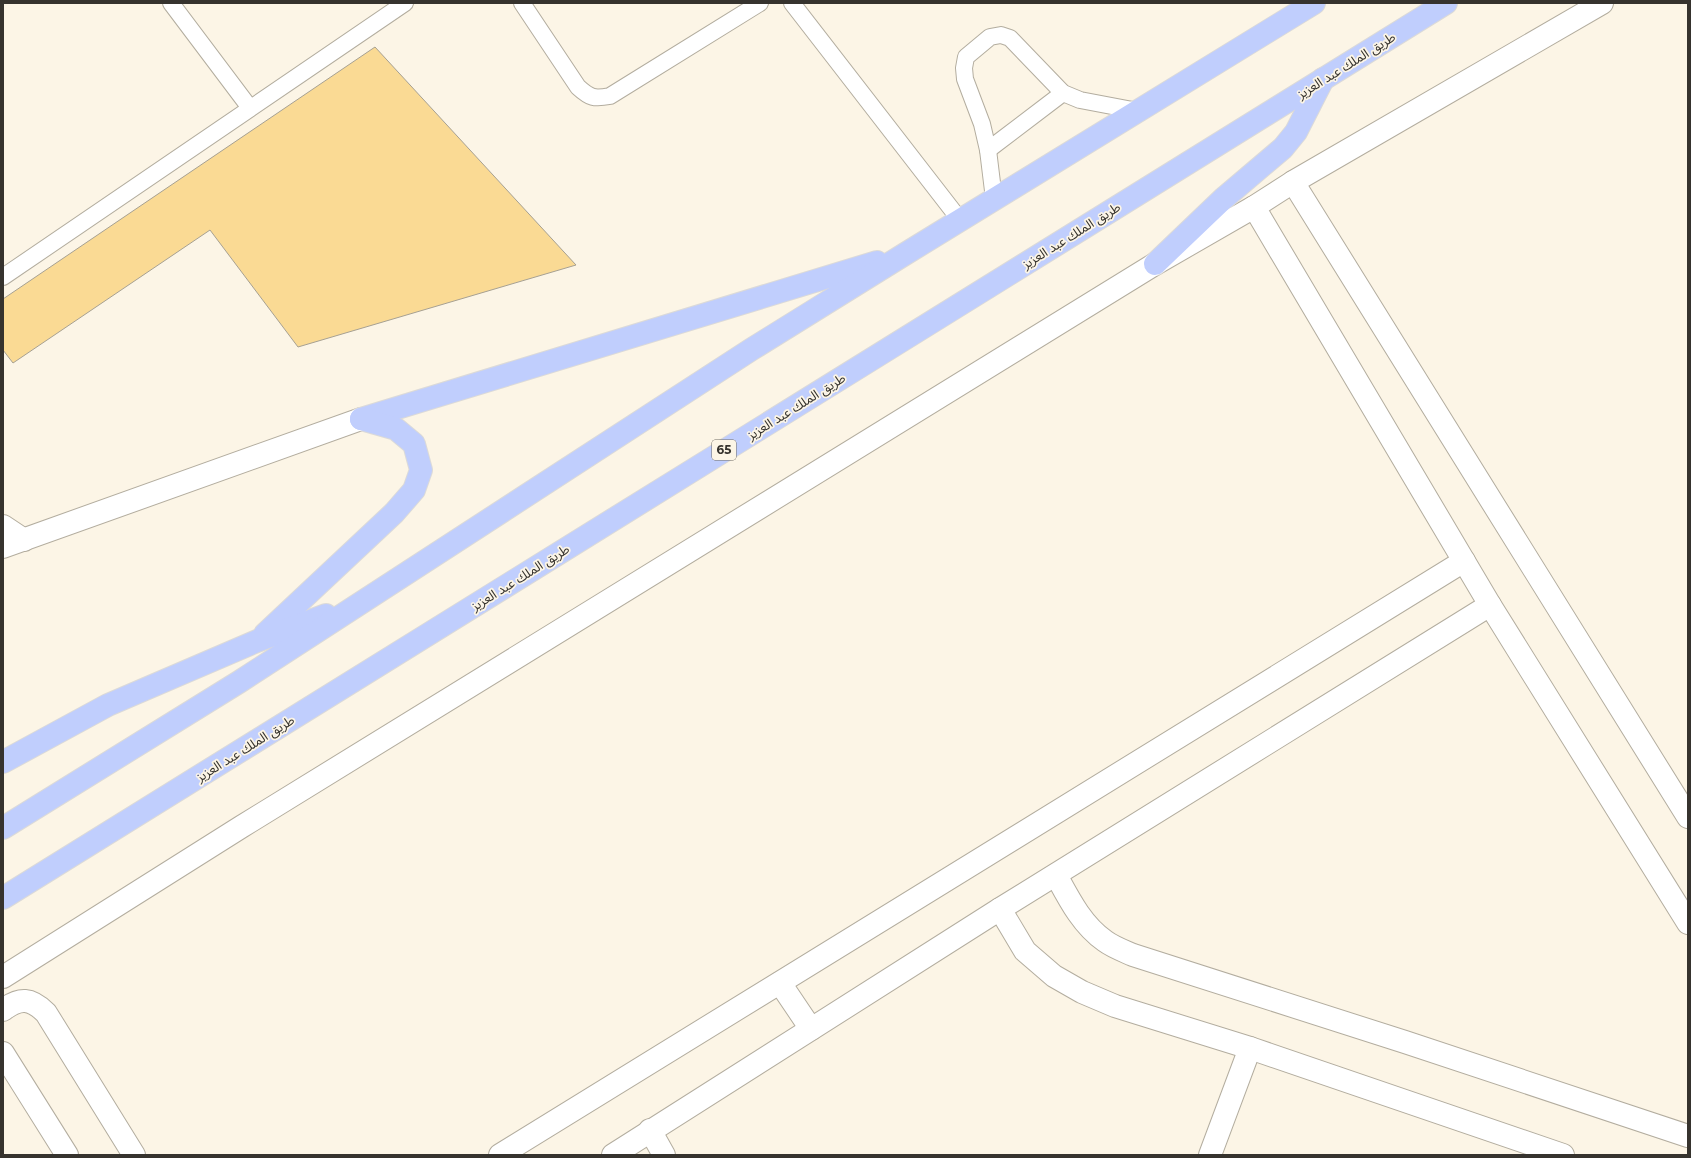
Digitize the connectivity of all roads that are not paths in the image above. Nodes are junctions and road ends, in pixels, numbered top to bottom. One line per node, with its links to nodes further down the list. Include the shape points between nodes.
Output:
1 (171, 3): 11 (lane)
2 (405, 3): 11 (lane)
3 (522, 3): 4 (lane, via 578,87 587,96 598,98 610,96)
4 (760, 3)
5 (792, 3): 17 (lane)
6 (1314, 3): 12 (highway)
7 (1446, 3): 9 (highway, طريق الملك عبد العزيز / 65)
8 (1602, 3): 14 (street)
9 (1323, 79): 19 (highway, via 1296,132 1283,148 1223,199); 33 (highway, طريق الملك عبد العزيز / 65)
10 (1063, 93): 12 (lane, via 1080,100); 13 (lane); 13 (lane, via 1010,38 1001,35 990,37 966,57 964,68 965,79 982,124)
11 (250, 108): 20 (lane)
12 (1138, 111): 15 (highway)
13 (988, 150): 15 (lane)
14 (1293, 182): 16 (street); 30 (street)
15 (994, 199): 17 (highway)
16 (1254, 207): 19 (street); 25 (street)
17 (960, 220): 18 (highway)
18 (905, 254): 21 (highway); 26 (highway, via 752,349)
19 (1155, 264): 36 (street, via 241,827)
20 (3, 277)
21 (361, 419): 23 (street); 28 (highway, via 396,429 414,444 420,470 414,490 394,514)
22 (3, 526): 23 (street)
23 (24, 540): 24 (street)
24 (3, 547)
25 (1464, 561): 27 (street); 37 (street)
26 (367, 600): 28 (highway); 31 (highway)
27 (1490, 605): 32 (street); 35 (street)
28 (257, 641): 29 (highway, via 108,705)
29 (3, 762)
30 (1688, 817)
31 (3, 828)
32 (1056, 874): 34 (street); 43 (street, via 1076,910 1090,927 1106,942 1133,955)
33 (3, 898)
34 (1000, 909): 39 (street); 40 (street, via 1025,950 1054,976 1082,992 1115,1006)
35 (1688, 923)
36 (3, 977)
37 (780, 983): 39 (street); 46 (street)
38 (3, 1010): 45 (street, via 25,1000 38,1005 46,1013)
39 (811, 1029): 42 (street)
40 (1250, 1048): 49 (street); 50 (street)
41 (3, 1053): 44 (street)
42 (650, 1130): 47 (street); 48 (street)
43 (1688, 1136)
44 (67, 1155)
45 (134, 1155)
46 (500, 1155)
47 (613, 1155)
48 (664, 1155)
49 (1210, 1155)
50 (1563, 1155)

